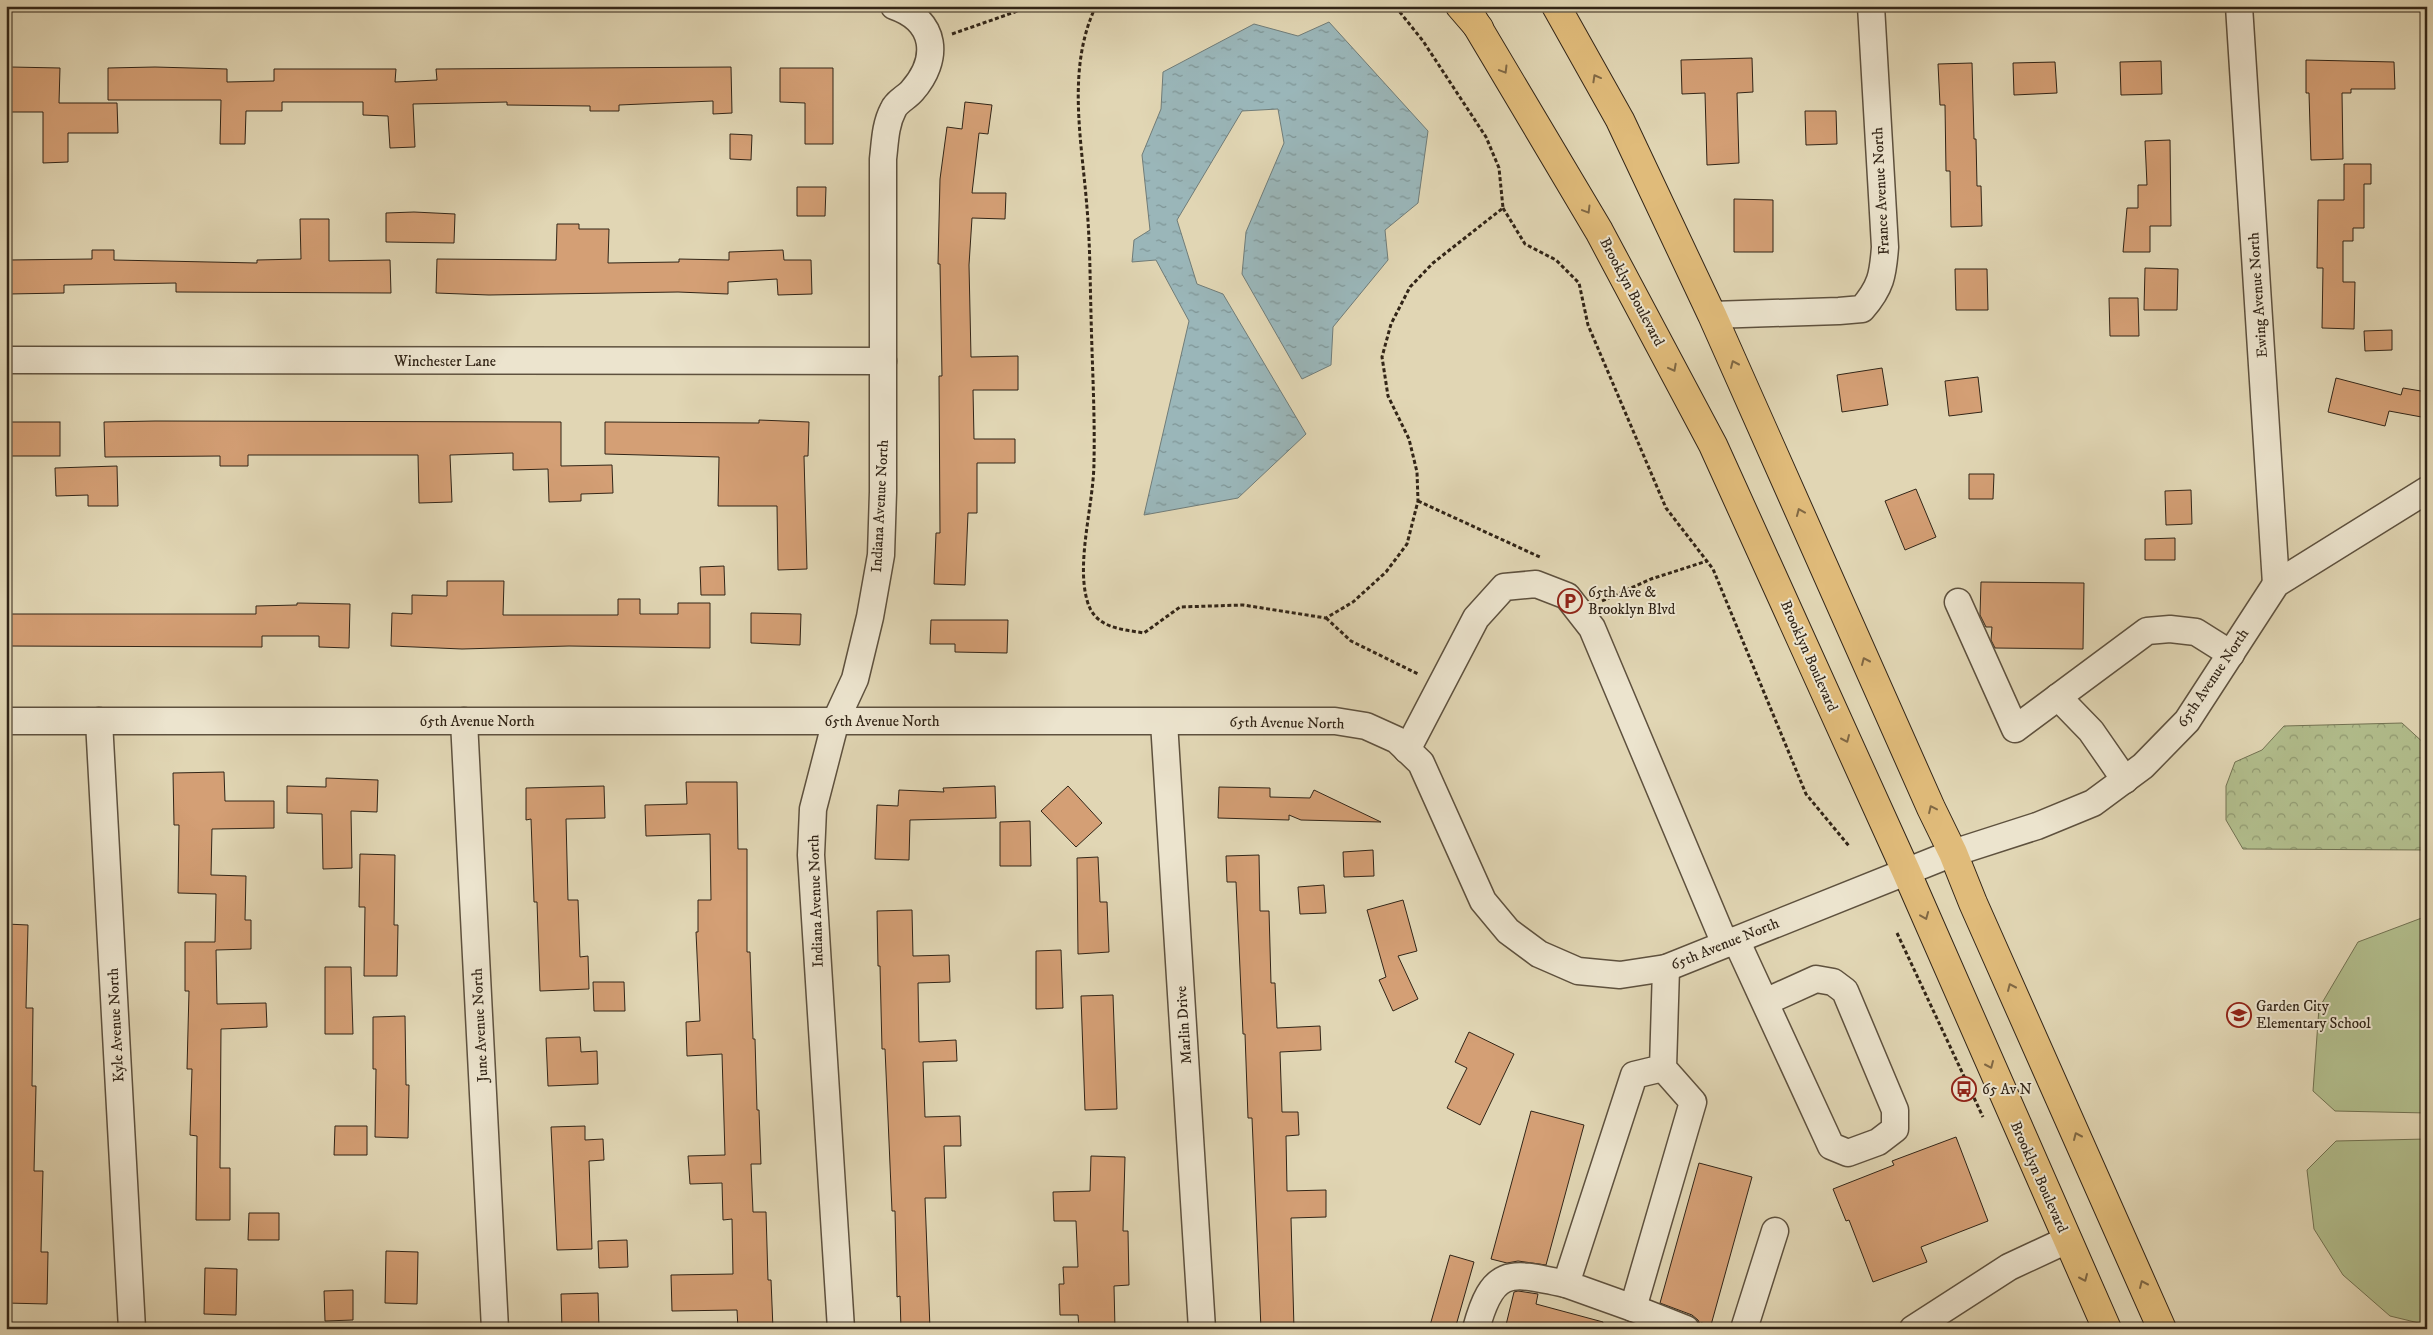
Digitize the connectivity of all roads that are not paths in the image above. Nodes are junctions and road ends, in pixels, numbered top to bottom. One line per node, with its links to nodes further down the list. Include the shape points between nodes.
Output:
1 (894, 6): 9 (street, Indiana Avenue North, via 922,22 930,41 930,65 912,91 893,108 885,134)
2 (1460, 6): 6 (main road, Brooklyn Boulevard)
3 (1556, 6): 7 (main road, one-way to 3, via 1620,120)
4 (1871, 6): 7 (street, France Avenue North, via 1885,247 1883,275 1874,295 1862,308 1854,310)
5 (2239, 6): 11 (street, Ewing Avenue North)
6 (1472, 17): 23 (main road, Brooklyn Boulevard, one-way to 23, via 1599,230 1713,445)
7 (1712, 315): 22 (main road, one-way to 7)
8 (6, 360): 9 (street, Winchester Lane)
9 (883, 361): 15 (street, Indiana Avenue North, via 881,555 855,678)
10 (2427, 490): 11 (street, 65th Avenue North)
11 (2276, 584): 13 (street, 65th Avenue North)
12 (1958, 602): 14 (street, via 2014,729)
13 (2231, 654): 14 (street, via 2196,632 2147,631); 21 (street, 65th Avenue North, via 2187,721)
14 (2058, 697): 21 (street, via 2091,731)
15 (836, 720): 18 (street, 65th Avenue North); 19 (street, 65th Avenue North); 34 (street, Indiana Avenue North, via 814,809 811,856)
16 (6, 721): 17 (street, 65th Avenue North)
17 (99, 721): 18 (street, 65th Avenue North); 32 (street, Kyle Avenue North)
18 (464, 721): 33 (street, June Avenue North)
19 (1164, 722): 20 (street, 65th Avenue North, via 1335,721 1366,726 1396,740); 35 (street, Marlin Drive)
20 (1407, 750): 24 (street, via 1476,618 1504,587 1536,584 1567,596 1592,628); 25 (street, 65th Avenue North, via 1421,763 1436,792 1483,901 1508,931 1539,954 1578,971 1620,975)
21 (2125, 780): 22 (street, 65th Avenue North, via 2093,803 2037,826)
22 (1953, 853): 23 (street, 65th Avenue North); 41 (main road, one-way to 22)
23 (1906, 871): 24 (street, 65th Avenue North); 29 (main road, Brooklyn Boulevard, one-way to 29)
24 (1730, 942): 25 (street, 65th Avenue North); 26 (street)
25 (1666, 968): 27 (street)
26 (1765, 1002): 26 (street, via 1831,1146 1848,1153 1878,1142 1895,1129 1895,1110 1845,991 1833,982 1816,979)
27 (1663, 1068): 30 (street, via 1634,1075); 31 (street, via 1693,1102)
28 (1775, 1231): 38 (street)
29 (2067, 1240): 39 (street, via 2009,1267); 40 (main road, Brooklyn Boulevard, one-way to 40)
30 (1566, 1284): 31 (street); 36 (street, via 1507,1276 1489,1292)
31 (1633, 1308): 37 (street)
32 (132, 1329)
33 (496, 1329)
34 (841, 1329)
35 (1202, 1329)
36 (1476, 1329)
37 (1686, 1329)
38 (1744, 1329)
39 (1913, 1329)
40 (2106, 1329)
41 (2162, 1329)

